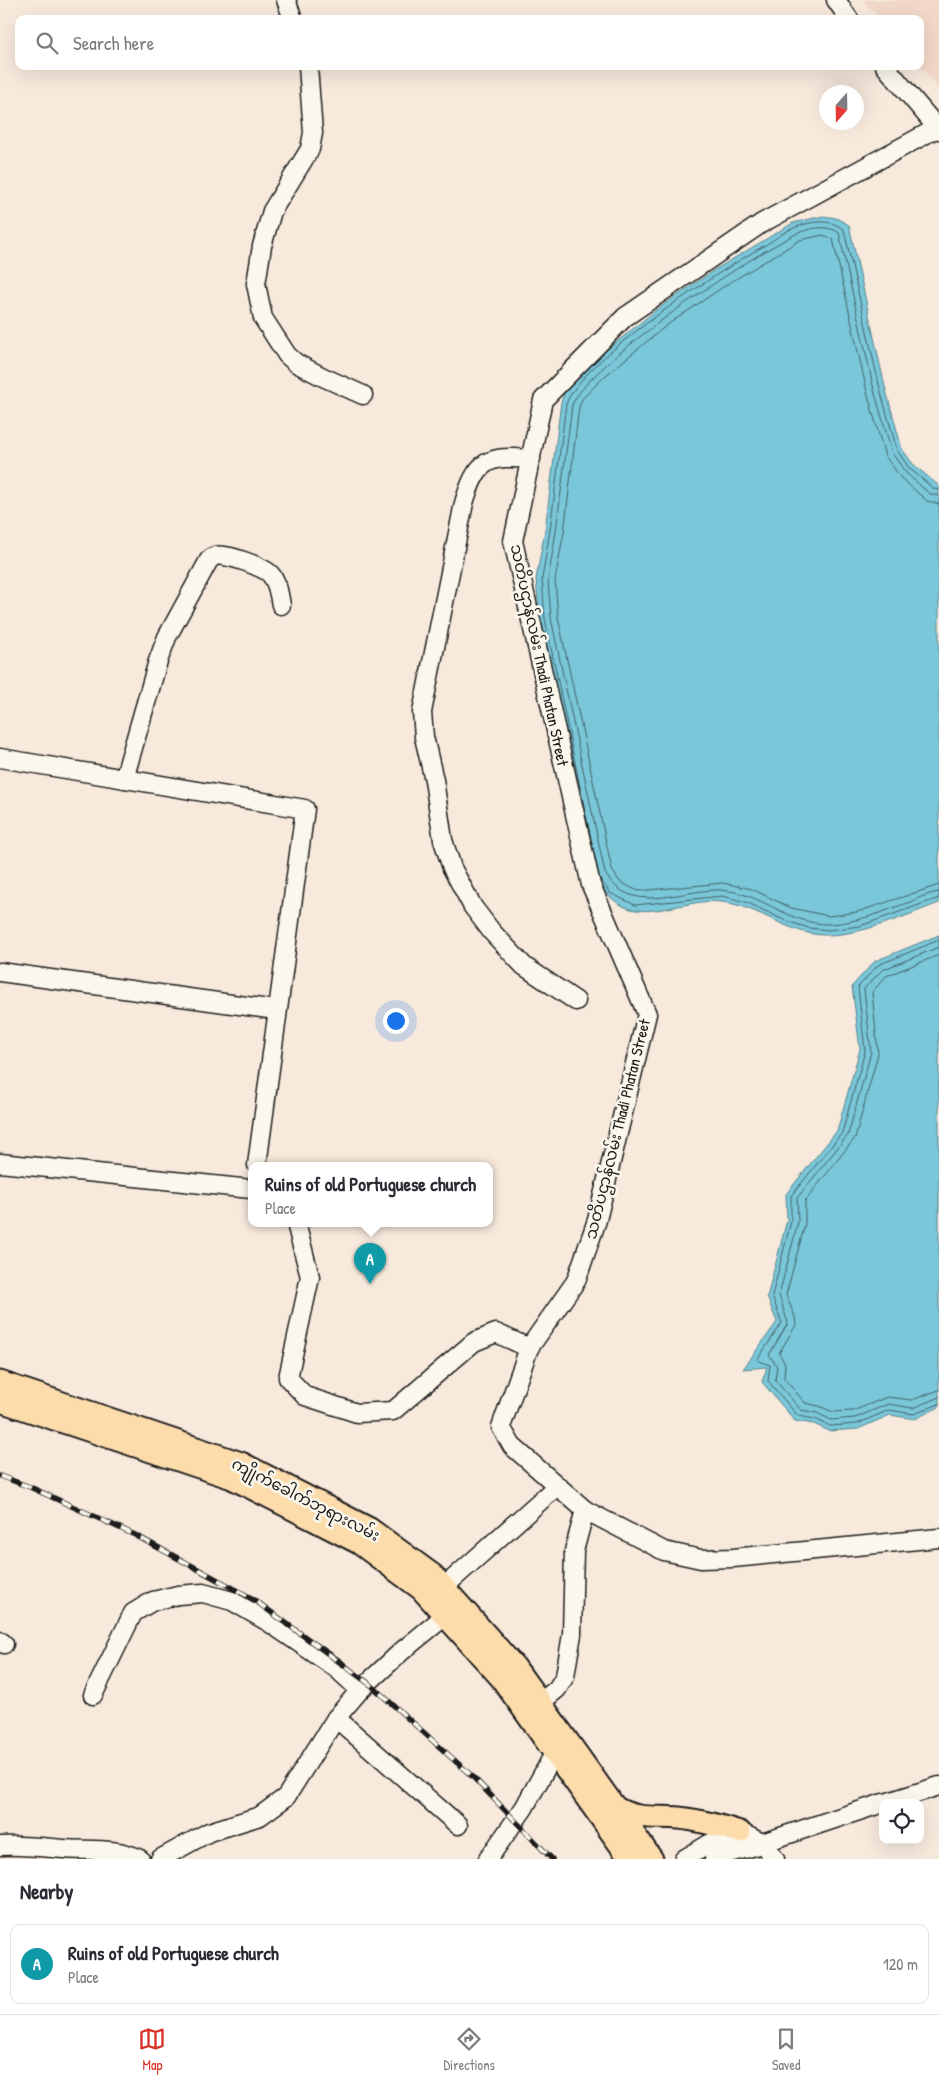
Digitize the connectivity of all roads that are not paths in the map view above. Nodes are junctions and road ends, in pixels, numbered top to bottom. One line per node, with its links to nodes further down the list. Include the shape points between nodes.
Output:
1 (286, 0): 3 (street)
2 (836, 0): 4 (street)
3 (292, 15)
4 (846, 15)
5 (308, 70): 8 (street, via 313,133 310,149 272,211 256,284 263,318 287,355 309,370)
6 (888, 70): 7 (street, သတိပဌာန်လမ်း Thadi Phatan Street)
7 (938, 129): 9 (street, သတိပဌာန်လမ်း Thadi Phatan Street, via 762,222 625,317 543,400)
8 (363, 395)
9 (530, 459): 14 (street, via 505,456 493,460 479,468 471,479 422,723 445,851 473,907 524,966); 20 (street, သတိပဌာန်လမ်း Thadi Phatan Street, via 513,541 591,885 647,1014 597,1220 576,1281)
10 (281, 605): 12 (street, via 278,588 271,575 259,567 227,556 209,560 167,637)
11 (0, 758): 12 (street)
12 (124, 778): 15 (street, via 305,809)
13 (0, 972): 15 (street)
14 (576, 1002)
15 (276, 1010): 16 (street)
16 (257, 1162)
17 (0, 1163): 18 (street)
18 (248, 1189)
19 (297, 1227): 20 (street, via 310,1277 288,1378 305,1396 357,1413 392,1411 474,1342 496,1333)
20 (530, 1348): 23 (street, သတိပဌာန်လမ်း Thadi Phatan Street, via 501,1427 512,1446)
21 (0, 1382): 26 (main road, ကျိုက်ခေါက်ဘုရားလမ်း, via 241,1463 370,1529 433,1575)
22 (0, 1401): 27 (main road, ကျိုက်ခေါက်ဘုရားလမ်း, via 232,1478 360,1543 421,1589)
23 (557, 1486): 24 (street); 26 (street)
24 (585, 1510): 25 (street, via 664,1551 701,1559); 30 (street, via 574,1551 572,1634 565,1676 557,1689)
25 (939, 1538)
26 (444, 1587): 30 (main road, ကျိုက်ခေါက်ဘုရားလမ်း, via 515,1666)
27 (445, 1616): 28 (street); 32 (main road, ကျိုက်ခေါက်ဘုရားလမ်း, via 501,1678)
28 (360, 1690): 29 (street, via 336,1668 270,1623 232,1601 203,1593 154,1601 133,1613); 31 (street)
29 (93, 1695)
30 (541, 1702): 36 (main road, ကျိုက်ခေါက်ဘုရားလမ်း)
31 (336, 1718): 37 (street); 41 (street, via 286,1797 260,1816 210,1832)
32 (554, 1752): 36 (main road, ကျိုက်ခေါက်ဘုရားလမ်း); 42 (street, via 524,1808)
33 (939, 1786): 34 (street)
34 (897, 1799)
35 (879, 1805): 39 (street)
36 (612, 1816): 39 (main road, via 704,1822); 43 (main road); 44 (main road, ကျိုက်ခေါက်ဘုရားလမ်း); 45 (main road, ကျိုက်ခေါက်ဘုရားလမ်း)
37 (458, 1825)
38 (0, 1846): 40 (street, via 112,1850)
39 (752, 1846): 46 (street, via 710,1844); 47 (street); 48 (street)
40 (140, 1859)
41 (160, 1859)
42 (488, 1859)
43 (614, 1859)
44 (630, 1859)
45 (652, 1859)
46 (684, 1859)
47 (714, 1859)
48 (776, 1859)

